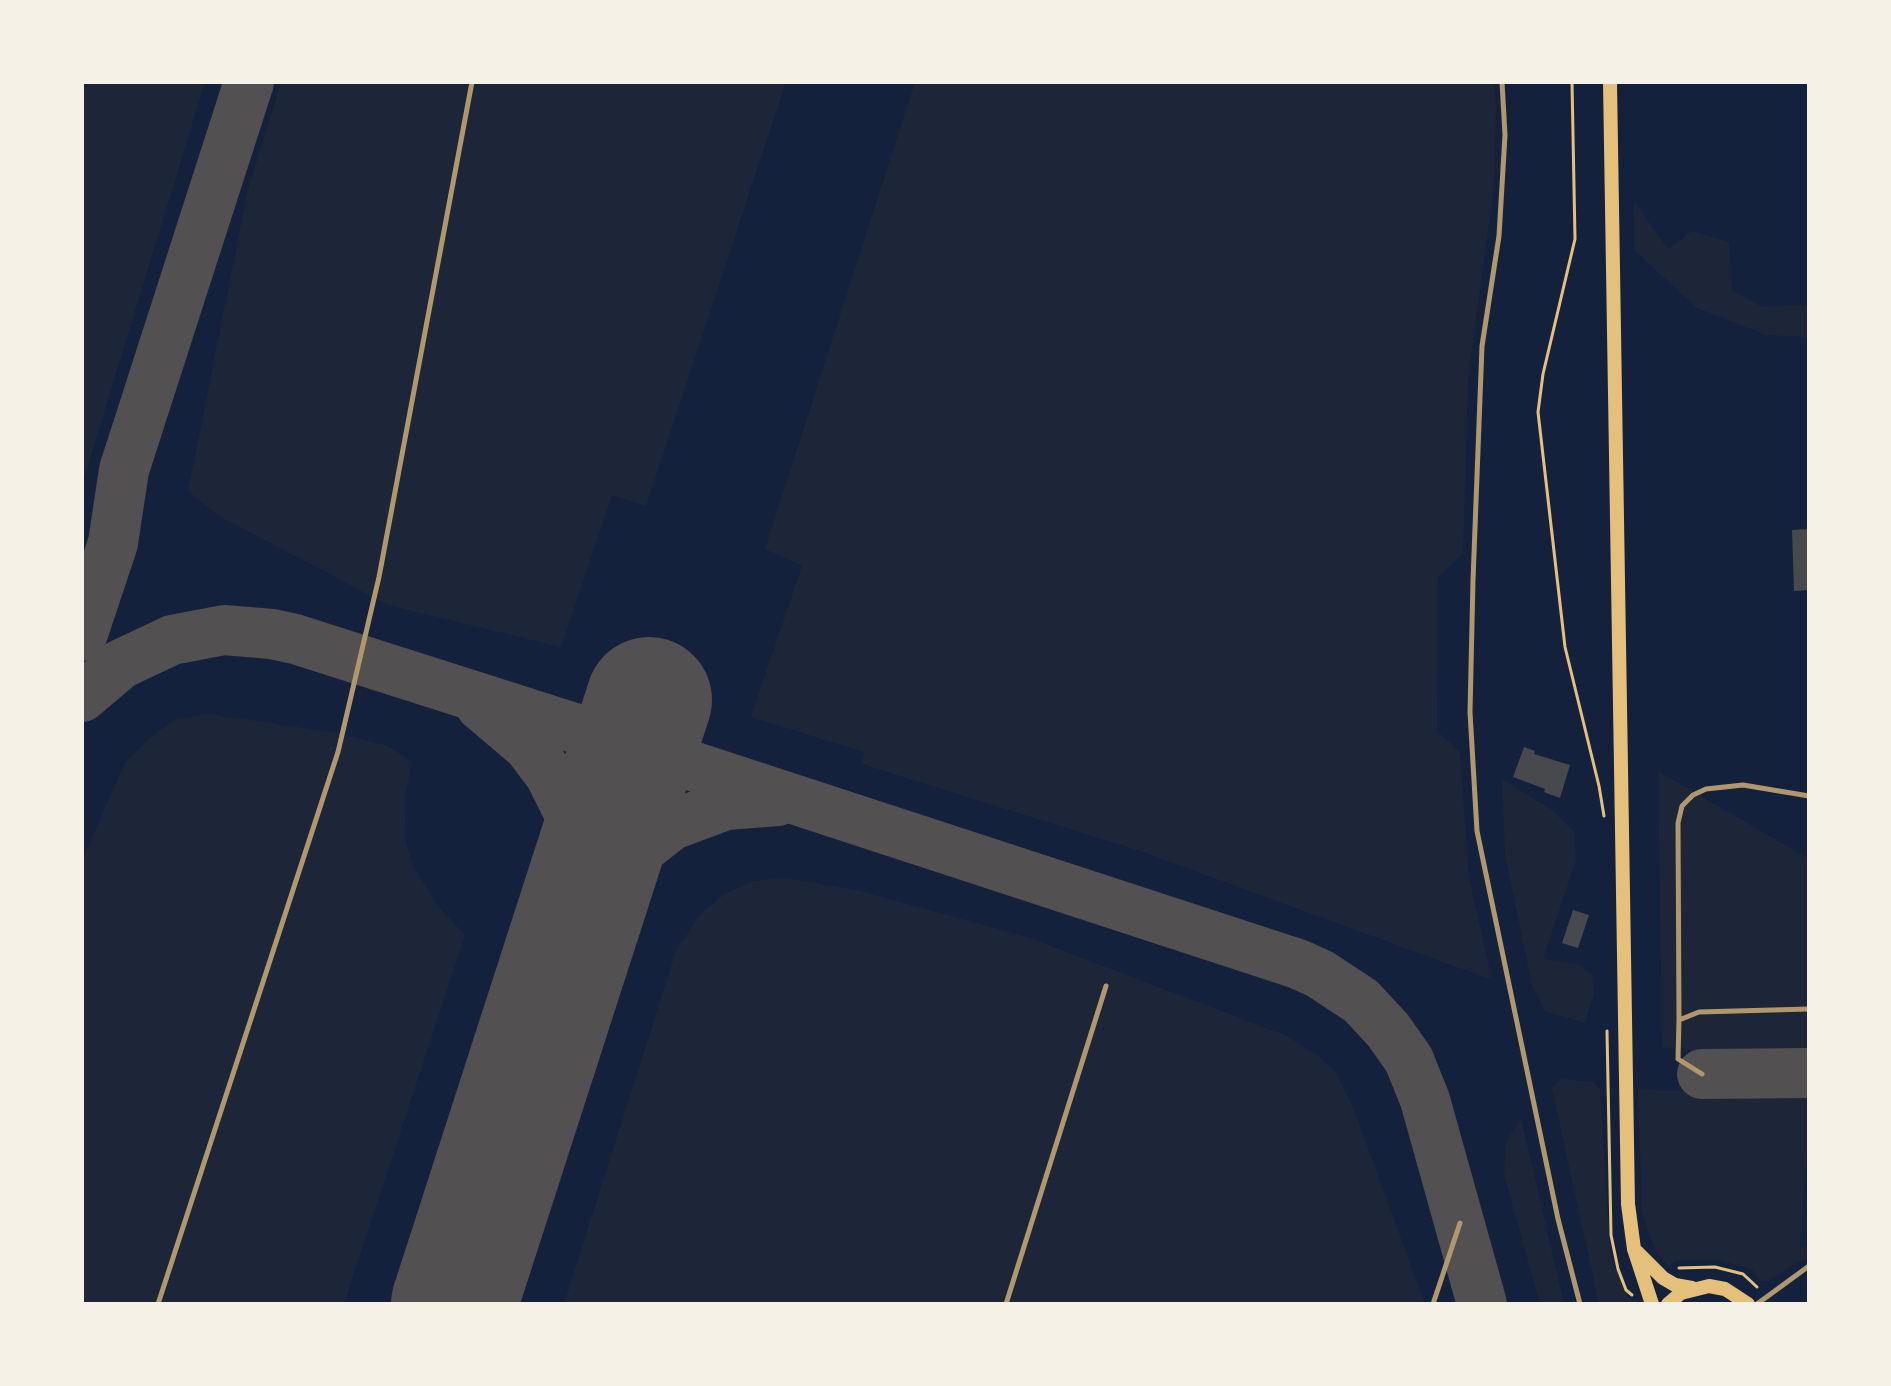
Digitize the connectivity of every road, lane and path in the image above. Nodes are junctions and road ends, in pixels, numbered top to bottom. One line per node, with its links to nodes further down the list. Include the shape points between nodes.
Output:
1 (472, 82): 19 (lane, via 379,577 338,752)
2 (1502, 82): 22 (lane, via 1505,135 1499,236 1482,346 1473,580 1470,712 1477,831)
3 (1572, 82): 6 (path, via 1575,239 1538,412 1565,647)
4 (1610, 82): 13 (main road, via 1624,1026 1628,1214)
5 (1809, 796): 9 (lane, via 1743,785 1706,789 1682,806)
6 (1604, 826)
7 (1106, 986): 20 (lane)
8 (1809, 1009): 9 (lane, via 1699,1012)
9 (1679, 1020): 11 (lane, via 1678,1059)
10 (1607, 1022): 17 (path, via 1611,1235 1626,1290)
11 (1702, 1074)
12 (1460, 1223): 21 (lane)
13 (1634, 1249): 15 (main road); 17 (main road)
14 (1809, 1266): 18 (lane)
15 (1663, 1278): 16 (main road); 18 (path, via 1674,1268 1715,1267 1743,1274)
16 (1692, 1288): 23 (main road); 24 (main road, via 1725,1289)
17 (1650, 1298)
18 (1766, 1298): 25 (lane)
19 (158, 1304)
20 (1006, 1304)
21 (1433, 1304)
22 (1580, 1304)
23 (1668, 1304)
24 (1748, 1304)
25 (1757, 1304)

